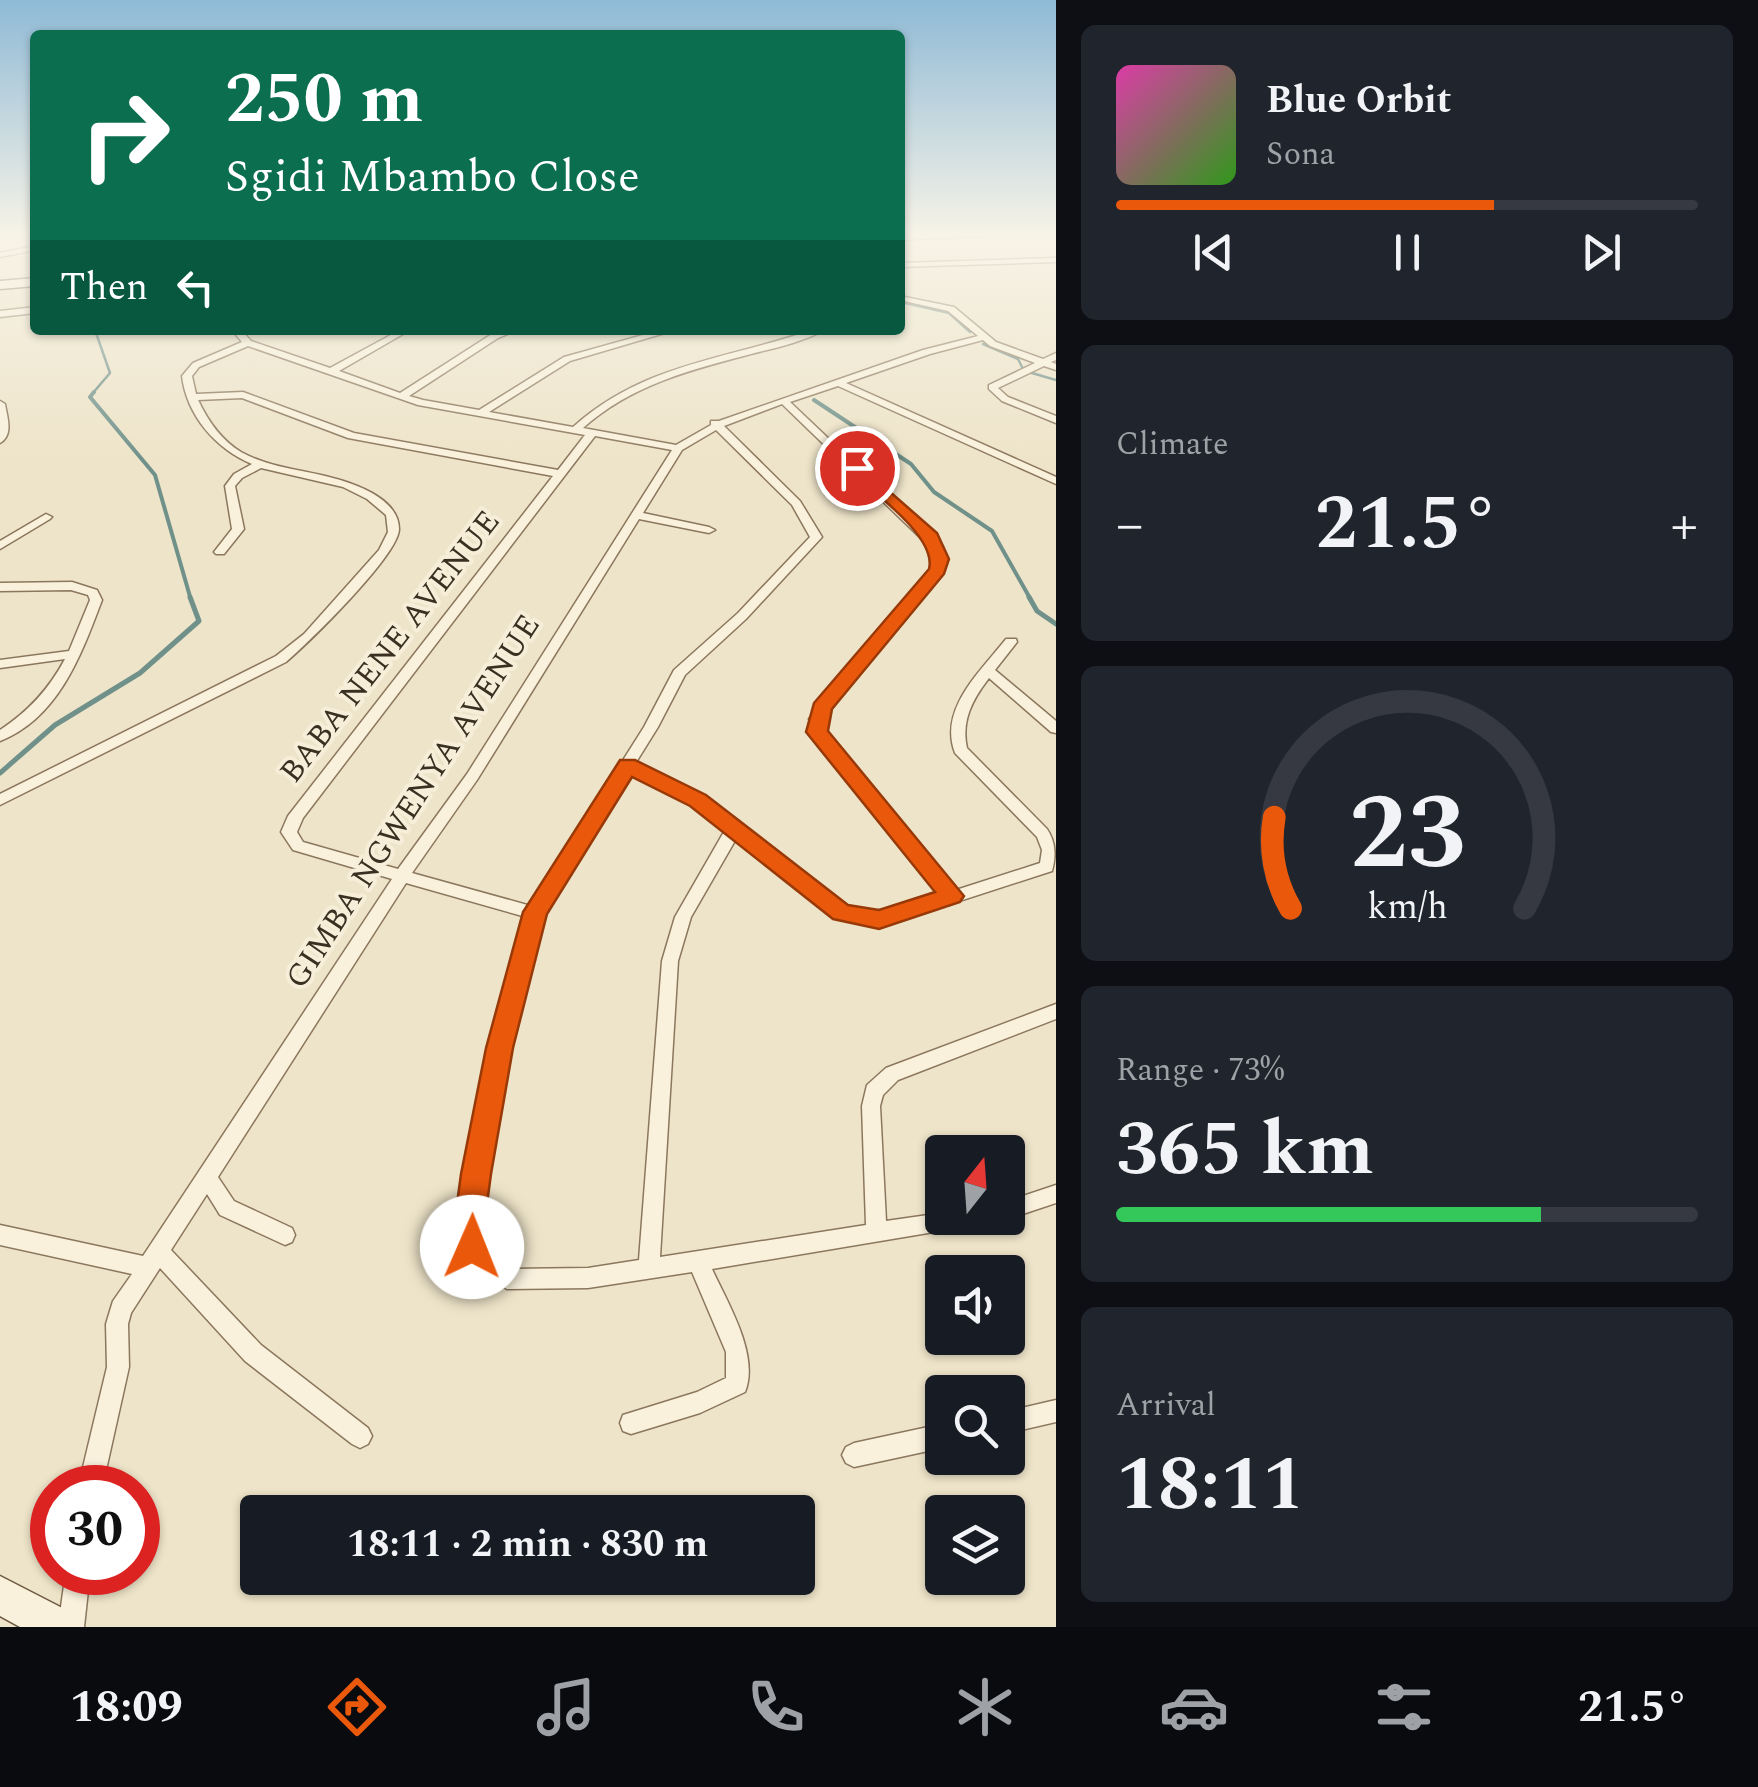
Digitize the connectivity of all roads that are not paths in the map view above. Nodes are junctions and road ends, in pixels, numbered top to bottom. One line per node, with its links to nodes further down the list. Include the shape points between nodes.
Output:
1 (949, 309): 11 (street)
2 (30, 311): 3 (street)
3 (0, 314)
4 (241, 335): 12 (street)
5 (388, 335): 10 (street)
6 (397, 335): 10 (street)
7 (498, 335): 19 (street)
8 (652, 335): 22 (street, via 567,359)
9 (804, 335): 25 (street, via 639,385)
10 (394, 337): 16 (street)
11 (983, 337): 14 (street); 17 (street, GIMBA NGWENYA AVENUE, via 922,350)
12 (248, 343): 16 (street); 18 (street, via 190,370)
13 (1056, 356): 14 (street)
14 (1042, 363): 15 (street); 23 (street, via 992,387)
15 (1056, 367)
16 (329, 373): 19 (street)
17 (838, 384): 20 (street, GIMBA NGWENYA AVENUE); 31 (street)
18 (192, 396): 29 (street, via 209,435); 30 (street, via 243,395 352,436)
19 (400, 397): 22 (street)
20 (783, 400): 24 (street, GIMBA NGWENYA AVENUE); 48 (street, via 937,547 938,570 816,719 823,743)
21 (0, 404): 27 (street)
22 (481, 413): 25 (street)
23 (1056, 420)
24 (715, 423): 28 (street, GIMBA NGWENYA AVENUE); 44 (street, via 796,503 816,537 742,616 686,663)
25 (574, 430): 26 (street)
26 (592, 433): 28 (street); 30 (street, BABA NENE AVENUE)
27 (0, 440)
28 (678, 448): 32 (street, GIMBA NGWENYA AVENUE)
29 (260, 464): 36 (street, via 230,486 238,529); 45 (street, via 375,498 391,514 391,541 281,659)
30 (561, 474): 47 (street, BABA NENE AVENUE, via 291,824 298,846)
31 (1056, 480)
32 (635, 515): 34 (street); 47 (street, GIMBA NGWENYA AVENUE)
33 (46, 517): 35 (street)
34 (708, 530)
35 (0, 546)
36 (220, 552)
37 (0, 587): 39 (street, via 72,586 93,594)
38 (1011, 642): 41 (street)
39 (76, 654): 40 (street); 43 (street, via 51,697)
40 (0, 664)
41 (989, 672): 42 (street); 48 (street, via 957,716 955,737 1042,834 1050,860 1046,867)
42 (1056, 728)
43 (0, 736)
44 (628, 766): 46 (street, via 679,788); 49 (street)
45 (0, 800)
46 (734, 828): 48 (street, via 825,904 855,917 879,920); 60 (street, via 683,918 670,961)
47 (405, 874): 49 (street, BABA NENE AVENUE); 51 (street, GIMBA NGWENYA AVENUE)
48 (952, 896)
49 (535, 912): 60 (street, via 500,1048 469,1226 478,1260 507,1279 588,1278)
50 (1056, 1011): 55 (street, via 881,1083 871,1106)
51 (208, 1178): 57 (street, via 227,1208); 58 (street, GIMBA NGWENYA AVENUE)
52 (1056, 1194): 53 (street)
53 (1025, 1204)
54 (925, 1225): 55 (street)
55 (876, 1233): 59 (street)
56 (0, 1235): 58 (street)
57 (285, 1235)
58 (153, 1259): 64 (street, via 253,1353); 67 (street, GIMBA NGWENYA AVENUE, via 116,1324 118,1367)
59 (698, 1261): 60 (street); 63 (street, via 723,1312 740,1376 725,1391)
60 (649, 1268)
61 (1056, 1411): 62 (street)
62 (1025, 1418)
63 (631, 1423)
64 (360, 1436)
65 (925, 1440): 66 (street)
66 (854, 1455)
67 (95, 1465)
68 (75, 1595): 71 (street)
69 (0, 1596): 70 (street)
70 (58, 1627)
71 (72, 1627)

